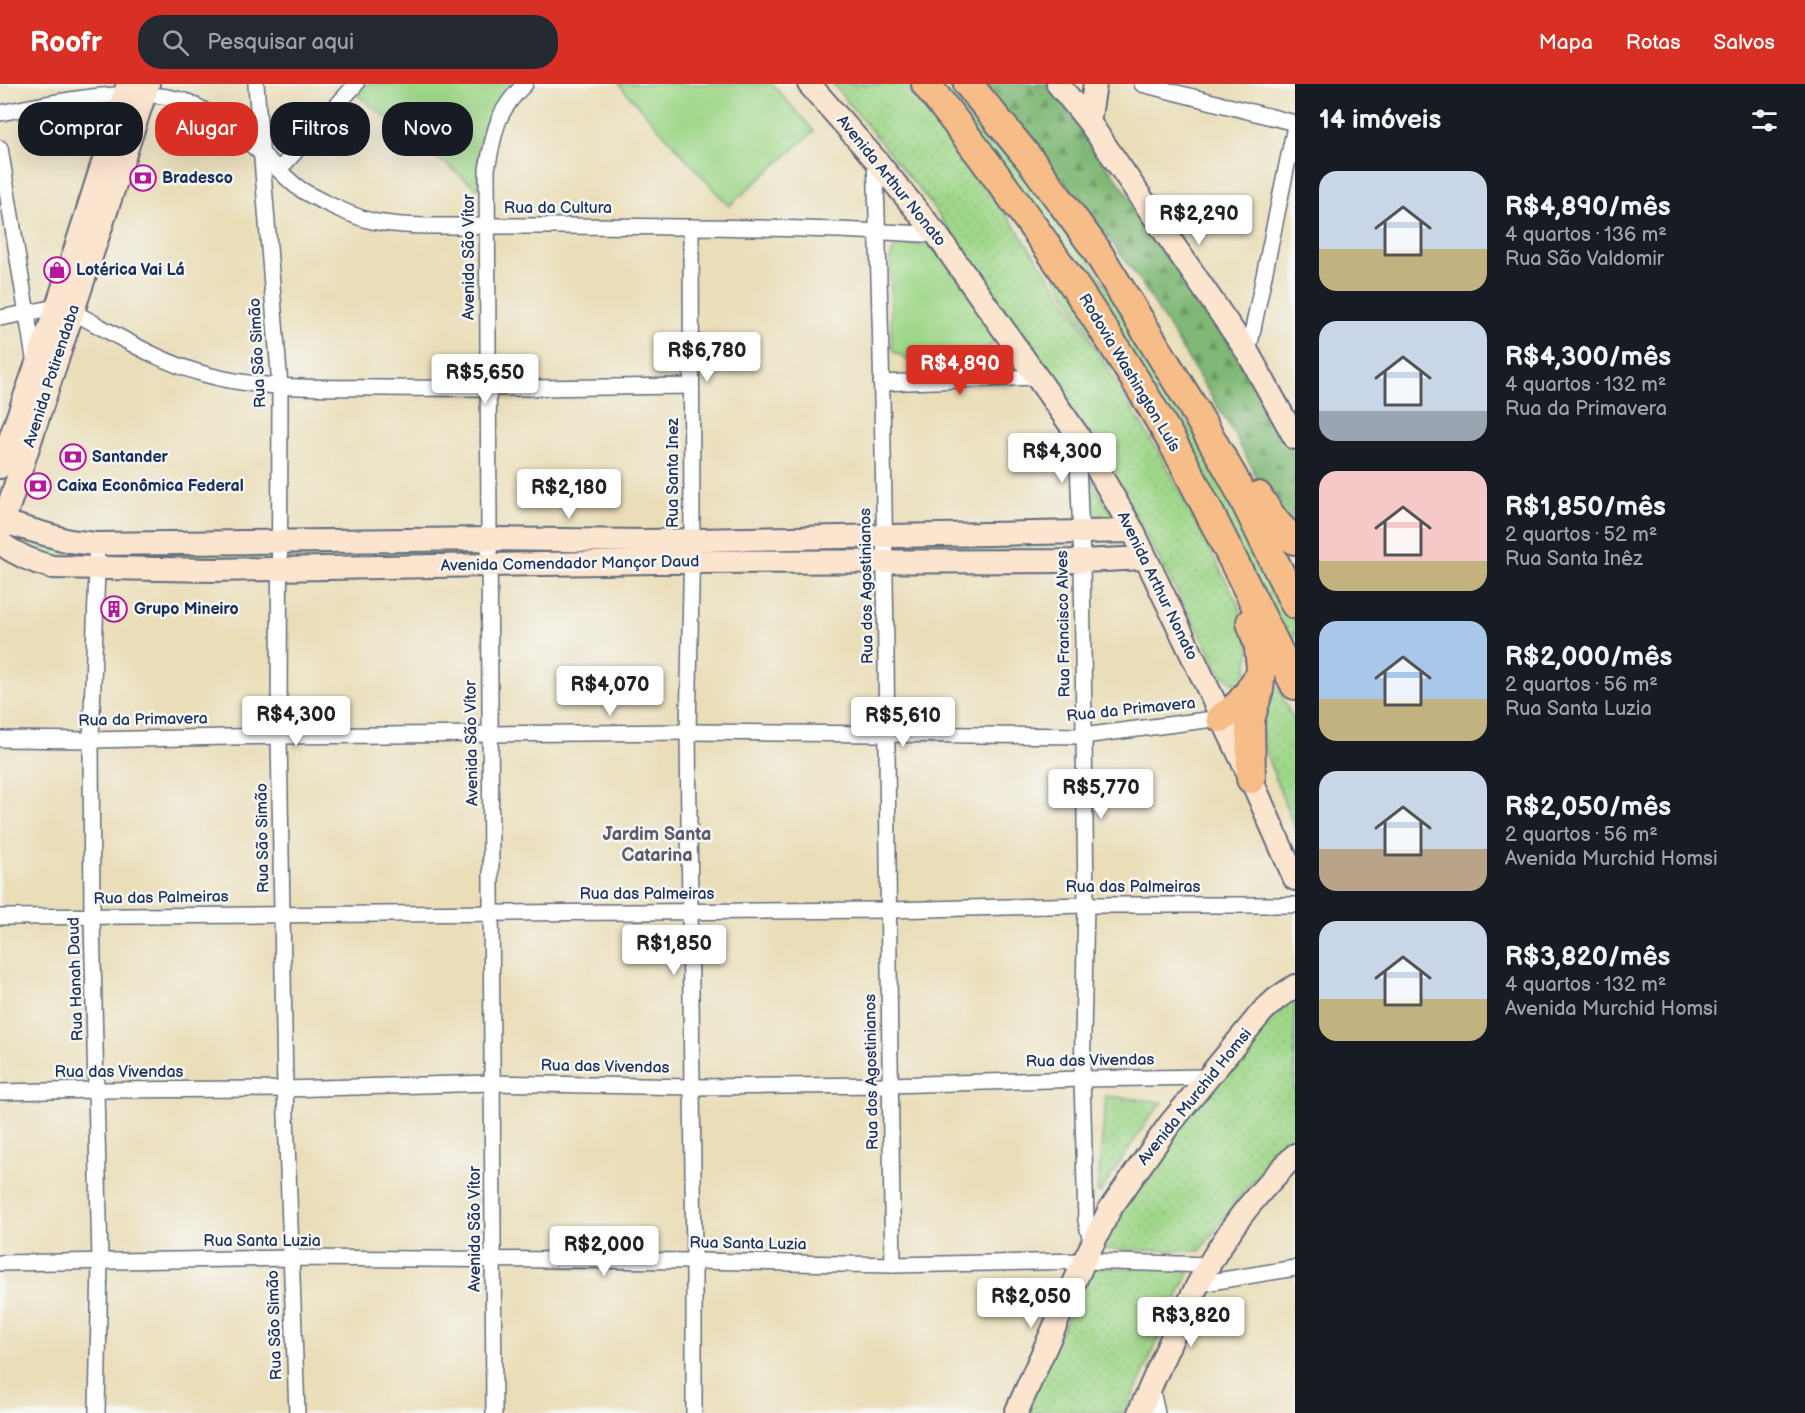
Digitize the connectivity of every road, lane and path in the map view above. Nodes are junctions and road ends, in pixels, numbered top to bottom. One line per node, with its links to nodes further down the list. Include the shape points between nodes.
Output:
1 (256, 84): 15 (street, Rua São Simão)
2 (356, 84): 17 (street)
3 (525, 84): 18 (street, Avenida São Vítor, via 506,105 495,127 487,169)
4 (809, 84): 16 (main road, Avenida Arthur Nonato)
5 (926, 84): 49 (highway, Rodovia Washington Luís, via 1084,297 1171,440)
6 (968, 84): 32 (highway, via 1095,248)
7 (1058, 84): 12 (main road)
8 (1095, 84): 12 (main road)
9 (1142, 84): 13 (street)
10 (137, 87): 11 (street, Rua da Cultura); 15 (street, Rua da Cultura, via 188,102 220,120); 22 (main road, Avenida Potirendaba)
11 (0, 113)
12 (1089, 122): 25 (main road)
13 (1295, 124): 25 (street)
14 (0, 147): 23 (street)
15 (263, 155): 17 (street, Rua da Cultura); 30 (street, Rua São Simão)
16 (875, 159): 20 (street, Rua dos Agostinianos); 21 (main road, Avenida Arthur Nonato)
17 (279, 170): 18 (street, Rua da Cultura, via 297,187 340,210 370,220 418,226)
18 (487, 226): 19 (street, Rua da Cultura); 31 (street, Avenida São Vítor)
19 (691, 227): 20 (street, Rua da Cultura); 29 (street, Rua Santa Inez)
20 (878, 231): 21 (street, Rua da Cultura); 28 (street, Rua dos Agostinianos)
21 (937, 235): 27 (main road, Avenida Arthur Nonato)
22 (65, 310): 23 (street); 26 (main road, Avenida Potirendaba); 30 (street, via 174,364 233,381); 36 (main road, Avenida Potirendaba)
23 (26, 313): 24 (street); 26 (street)
24 (0, 318)
25 (1248, 352): 34 (main road)
26 (36, 368): 35 (main road, Avenida Potirendaba)
27 (1037, 377): 28 (street); 33 (main road, Avenida Arthur Nonato)
28 (881, 383): 39 (street, Rua dos Agostinianos)
29 (691, 386): 31 (street); 41 (street, Rua Santa Inez)
30 (280, 387): 31 (street); 43 (street, Rua São Simão)
31 (488, 389): 40 (street, Avenida São Vítor)
32 (1191, 404): 42 (highway, via 1274,521); 53 (highway, via 1234,479)
33 (1077, 434): 37 (main road, Avenida Arthur Nonato); 38 (street, Rua Francisco Alves)
34 (1295, 438)
35 (0, 467)
36 (1, 529): 44 (main road, Avenida Comendador Mançor Daud); 51 (main road, Avenida Comendador Mançor Daud, via 18,556 52,567)
37 (1133, 531): 38 (main road, Avenida Comendador Mançor Daud); 45 (main road, Avenida Arthur Nonato)
38 (1080, 533): 39 (main road, Avenida Comendador Mançor Daud); 47 (street, Rua Francisco Alves)
39 (884, 536): 41 (main road, Avenida Comendador Mançor Daud); 46 (street, Rua dos Agostinianos)
40 (489, 539): 41 (main road, Avenida Comendador Mançor Daud); 43 (main road, Avenida Comendador Mançor Daud); 50 (street, Avenida São Vítor)
41 (692, 539): 48 (street, Rua Santa Inez)
42 (1295, 540)
43 (280, 543): 44 (main road, Avenida Comendador Mançor Daud); 52 (street, Rua São Simão)
44 (96, 544): 51 (street, Rua Hanah Daud)
45 (1145, 558): 47 (main road, Avenida Comendador Mançor Daud); 56 (main road, Avenida Arthur Nonato)
46 (885, 561): 47 (main road, Avenida Comendador Mançor Daud); 48 (main road, Avenida Comendador Mançor Daud); 58 (street, Rua dos Agostinianos)
47 (1082, 561): 61 (street, Rua Francisco Alves)
48 (691, 562): 50 (main road, Avenida Comendador Mançor Daud); 57 (street, Rua Santa Inez)
49 (1235, 563): 54 (highway, via 1236,586 1259,646); 55 (highway, Rodovia Washington Luís)
50 (489, 565): 52 (main road, Avenida Comendador Mançor Daud); 59 (street, Avenida São Vítor)
51 (97, 569): 52 (main road, Avenida Comendador Mançor Daud); 63 (street, Rua Hanah Daud)
52 (280, 569): 60 (street, Rua São Simão)
53 (1295, 604)
54 (1261, 669): 56 (highway, via 1247,695); 64 (highway, via 1250,720)
55 (1295, 685)
56 (1221, 718): 61 (street, Rua da Primavera); 64 (main road, Avenida Arthur Nonato)
57 (688, 732): 58 (street, Rua da Primavera); 59 (street, Rua da Primavera); 70 (street, Rua Santa Inez)
58 (886, 734): 61 (street, Rua da Primavera); 68 (street, Rua dos Agostinianos)
59 (490, 735): 60 (street, Rua da Primavera); 69 (street, Avenida São Vítor)
60 (279, 736): 63 (street, Rua da Primavera); 71 (street, Rua São Simão)
61 (1083, 736): 66 (street, Rua Francisco Alves)
62 (0, 739): 63 (street, Rua da Primavera)
63 (91, 740): 73 (street, Rua Hanah Daud)
64 (1251, 779): 65 (main road, Avenida Arthur Nonato)
65 (1295, 879)
66 (1086, 905): 67 (street, Rua das Palmeiras); 68 (street, Rua das Palmeiras); 76 (street, Rua Francisco Alves)
67 (1295, 905)
68 (889, 910): 70 (street, Rua das Palmeiras); 78 (street, Rua dos Agostinianos)
69 (492, 912): 70 (street, Rua das Palmeiras); 71 (street, Rua das Palmeiras); 77 (street, Avenida São Vítor)
70 (689, 912): 79 (street, Rua Santa Inez)
71 (282, 915): 73 (street, Rua das Palmeiras); 80 (street, Rua São Simão)
72 (0, 917): 73 (street, Rua das Palmeiras)
73 (92, 917): 81 (street, Rua Hanah Daud)
74 (1295, 986): 75 (main road, Avenida Murchid Homsi, via 1262,1012)
75 (1209, 1077): 76 (street, Rua das Vivendas); 84 (main road, Avenida Murchid Homsi, via 1145,1158 1110,1209)
76 (1082, 1079): 78 (street, Rua das Vivendas); 84 (street, Rua Francisco Alves)
77 (492, 1083): 79 (street, Rua das Vivendas); 80 (street, Rua das Vivendas); 86 (street, Avenida São Vítor)
78 (890, 1085): 79 (street, Rua das Vivendas); 90 (street, Rua dos Agostinianos)
79 (692, 1087): 88 (street, Rua Santa Inez)
80 (285, 1089): 81 (street, Rua das Vivendas); 85 (street, Rua São Simão)
81 (97, 1090): 82 (street, Rua das Vivendas); 87 (street, Rua Hanah Daud)
82 (0, 1092)
83 (1295, 1155): 92 (main road, via 1235,1224)
84 (1088, 1253): 90 (street, Rua Santa Luzia); 92 (street, Rua Santa Luzia); 98 (main road, Avenida Murchid Homsi)
85 (291, 1258): 86 (street, Rua Santa Luzia); 87 (street, Rua Santa Luzia); 95 (street, Rua São Simão)
86 (493, 1260): 88 (street, Rua Santa Luzia); 96 (street, Avenida São Vítor)
87 (100, 1261): 89 (street, Rua Santa Luzia); 94 (street, Rua Hanah Daud)
88 (694, 1261): 90 (street, Rua Santa Luzia); 97 (street, Rua Santa Inez)
89 (0, 1263)
90 (893, 1265)
91 (1295, 1268): 92 (street, Rua Santa Luzia)
92 (1203, 1275): 93 (main road)
93 (1151, 1386): 99 (main road); 100 (street)
94 (97, 1413)
95 (297, 1413)
96 (494, 1413)
97 (694, 1413)
98 (1016, 1413)
99 (1138, 1413)
100 (1157, 1413)

